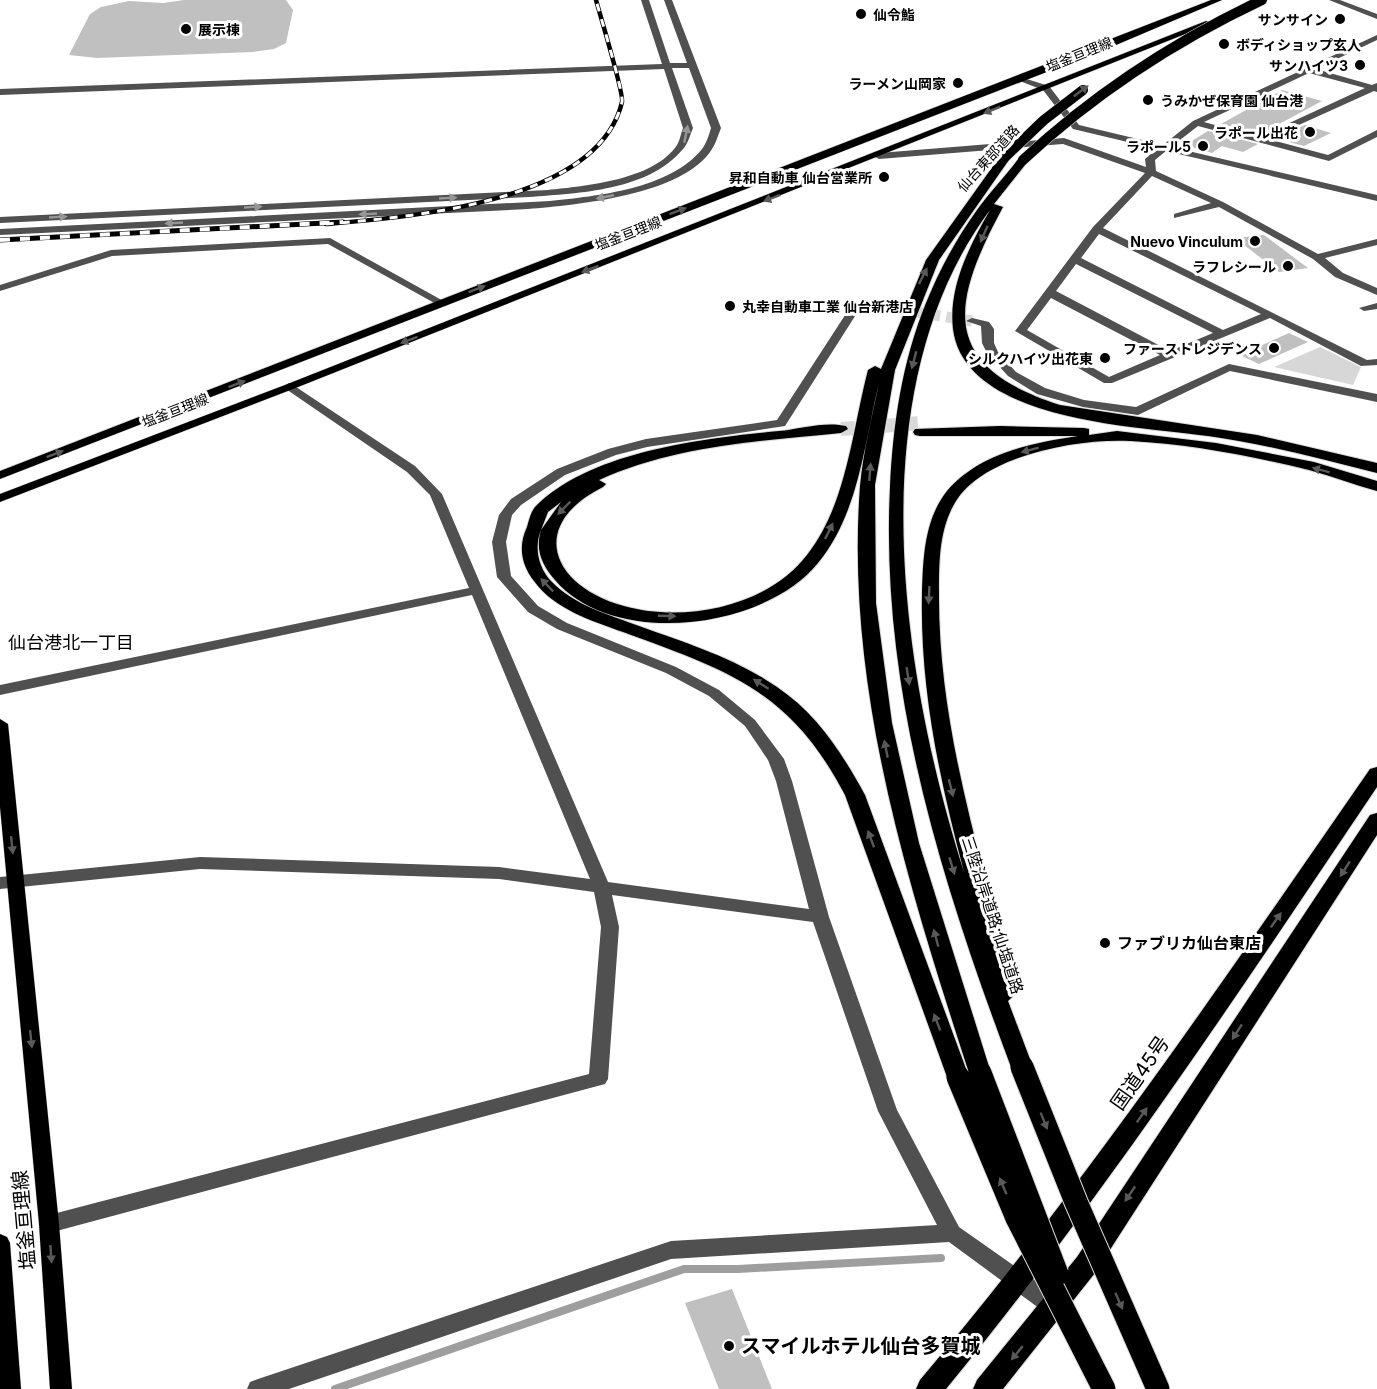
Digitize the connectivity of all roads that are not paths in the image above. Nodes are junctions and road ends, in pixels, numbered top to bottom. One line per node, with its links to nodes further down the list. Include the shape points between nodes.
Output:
1 (645, 0): 13 (street)
2 (668, 0): 12 (street)
3 (1218, 0): 15 (main road, 塩釜亘理線)
4 (1240, 0): 47 (highway, 仙台東部道路, one-way to 4, bridge, via 937,251 978,188 1005,157 1044,120 1131,56)
5 (1262, 0): 27 (highway, 仙台東部道路, bridge, via 1185,37 1110,84 1060,123)
6 (1268, 0): 17 (main road, 塩釜亘理線)
7 (1333, 0): 9 (street)
8 (1377, 5): 9 (street)
9 (1362, 11): 10 (street)
10 (1377, 17)
11 (1377, 36): 14 (street)
12 (692, 62): 13 (street); 34 (street, one-way to 34, via 716,128 709,149 680,172 615,195 528,206)
13 (668, 64): 16 (street); 19 (street); 32 (street, one-way to 13, via 529,194 600,186 650,169 683,145 688,128)
14 (1309, 69): 18 (street); 20 (street)
15 (1020, 78): 17 (street); 41 (main road, 塩釜亘理線, one-way to 15)
16 (0, 87)
17 (1046, 88): 21 (street); 26 (main road, 塩釜亘理線, one-way to 26)
18 (1376, 88): 23 (street)
19 (0, 92)
20 (1196, 123): 23 (street); 25 (street)
21 (1076, 127): 24 (street); 25 (street)
22 (1377, 133): 23 (street, via 1329,158)
23 (1259, 140)
24 (1064, 141): 26 (street); 28 (street)
25 (1164, 146): 28 (street, via 1150,159); 29 (street)
26 (879, 156): 51 (main road, 塩釜亘理線, one-way to 51)
27 (1022, 162): 53 (highway, one-way to 53, via 992,215 964,284 959,328 969,355 990,379 1026,398 1078,414); 54 (highway, 仙台東部道路, one-way to 54, via 980,214 942,282 912,369)
28 (1151, 172): 30 (street); 33 (street)
29 (1376, 197)
30 (1220, 204): 31 (street); 36 (street)
31 (1178, 216)
32 (0, 220)
33 (1097, 229): 37 (street); 45 (street)
34 (0, 232)
35 (1377, 242): 36 (street)
36 (1317, 256): 40 (street, via 1339,275)
37 (1076, 260): 39 (street); 48 (street)
38 (0, 288): 41 (street, via 111,253 330,241)
39 (1049, 292): 49 (street); 49 (street, via 1021,331 1108,381)
40 (1377, 292)
41 (442, 303): 57 (main road, 塩釜亘理線, one-way to 41)
42 (879, 306): 67 (street, via 853,311 781,423 646,443 584,462 544,482 516,502 506,515 498,542 504,577 533,609 562,626 694,681 750,723 776,759 784,781)
43 (1377, 306): 44 (street)
44 (1364, 308)
45 (1270, 314): 48 (street); 50 (street, via 1365,364)
46 (972, 321): 52 (street, via 985,324 988,343 1000,364 1023,383 1083,404 1138,411 1230,367)
47 (902, 324): 69 (highway, 仙台東部道路, one-way to 47, via 892,779 869,641 865,570 874,431 887,367); 69 (highway, one-way to 47, via 855,795 825,740 784,700 734,668 601,618 554,593 540,579 528,551 529,535 543,509 569,486 594,474 695,447 841,433 702,454 610,478 587,489 558,513 547,536 550,562 561,579 594,601 639,614 696,616 767,597 813,559 835,519 876,368)
48 (1221, 333): 49 (street)
49 (1168, 355)
50 (1377, 362)
51 (289, 387): 59 (main road, 塩釜亘理線); 60 (street, via 411,469 436,494)
52 (1377, 398)
53 (1157, 426): 55 (highway, via 921,427); 56 (highway, via 1218,433)
54 (901, 429): 68 (highway, 三陸沿岸道路;仙塩道路, one-way to 68, via 895,499 895,570 915,722 965,909)
55 (1129, 436): 58 (highway, one-way to 55, via 1295,463); 68 (highway, one-way to 68, via 1047,446 999,461 952,494 937,525 929,602 937,716 950,787 993,940)
56 (1377, 468)
57 (0, 475)
58 (1377, 486)
59 (0, 498)
60 (478, 590): 61 (street); 66 (street)
61 (0, 690)
62 (0, 724): 65 (main road, 塩釜亘理線, one-way to 65)
63 (1377, 773): 73 (highway, 国道45号, one-way to 63, via 1124,1141)
64 (1377, 820): 74 (highway, one-way to 74)
65 (8, 882): 66 (street, via 200,863 499,873); 70 (main road, 塩釜亘理線, one-way to 70)
66 (602, 887): 67 (street); 70 (street, via 610,927 598,1079)
67 (820, 917): 71 (street, via 888,1111)
68 (1019, 1059): 81 (highway, 三陸沿岸道路;仙塩道路, one-way to 81, bridge)
69 (969, 1075): 80 (highway, one-way to 69, bridge, via 1017,1218)
70 (49, 1224): 76 (main road, 塩釜亘理線, one-way to 76)
71 (952, 1233): 73 (street); 77 (street, via 670,1250)
72 (0, 1243): 75 (main road, 塩釜亘理線)
73 (1019, 1280): 74 (street); 78 (highway, 国道45号)
74 (1055, 1307): 79 (highway, one-way to 79)
75 (10, 1389)
76 (61, 1389)
77 (258, 1389)
78 (929, 1389)
79 (986, 1389)
80 (1104, 1389)
81 (1158, 1389)

